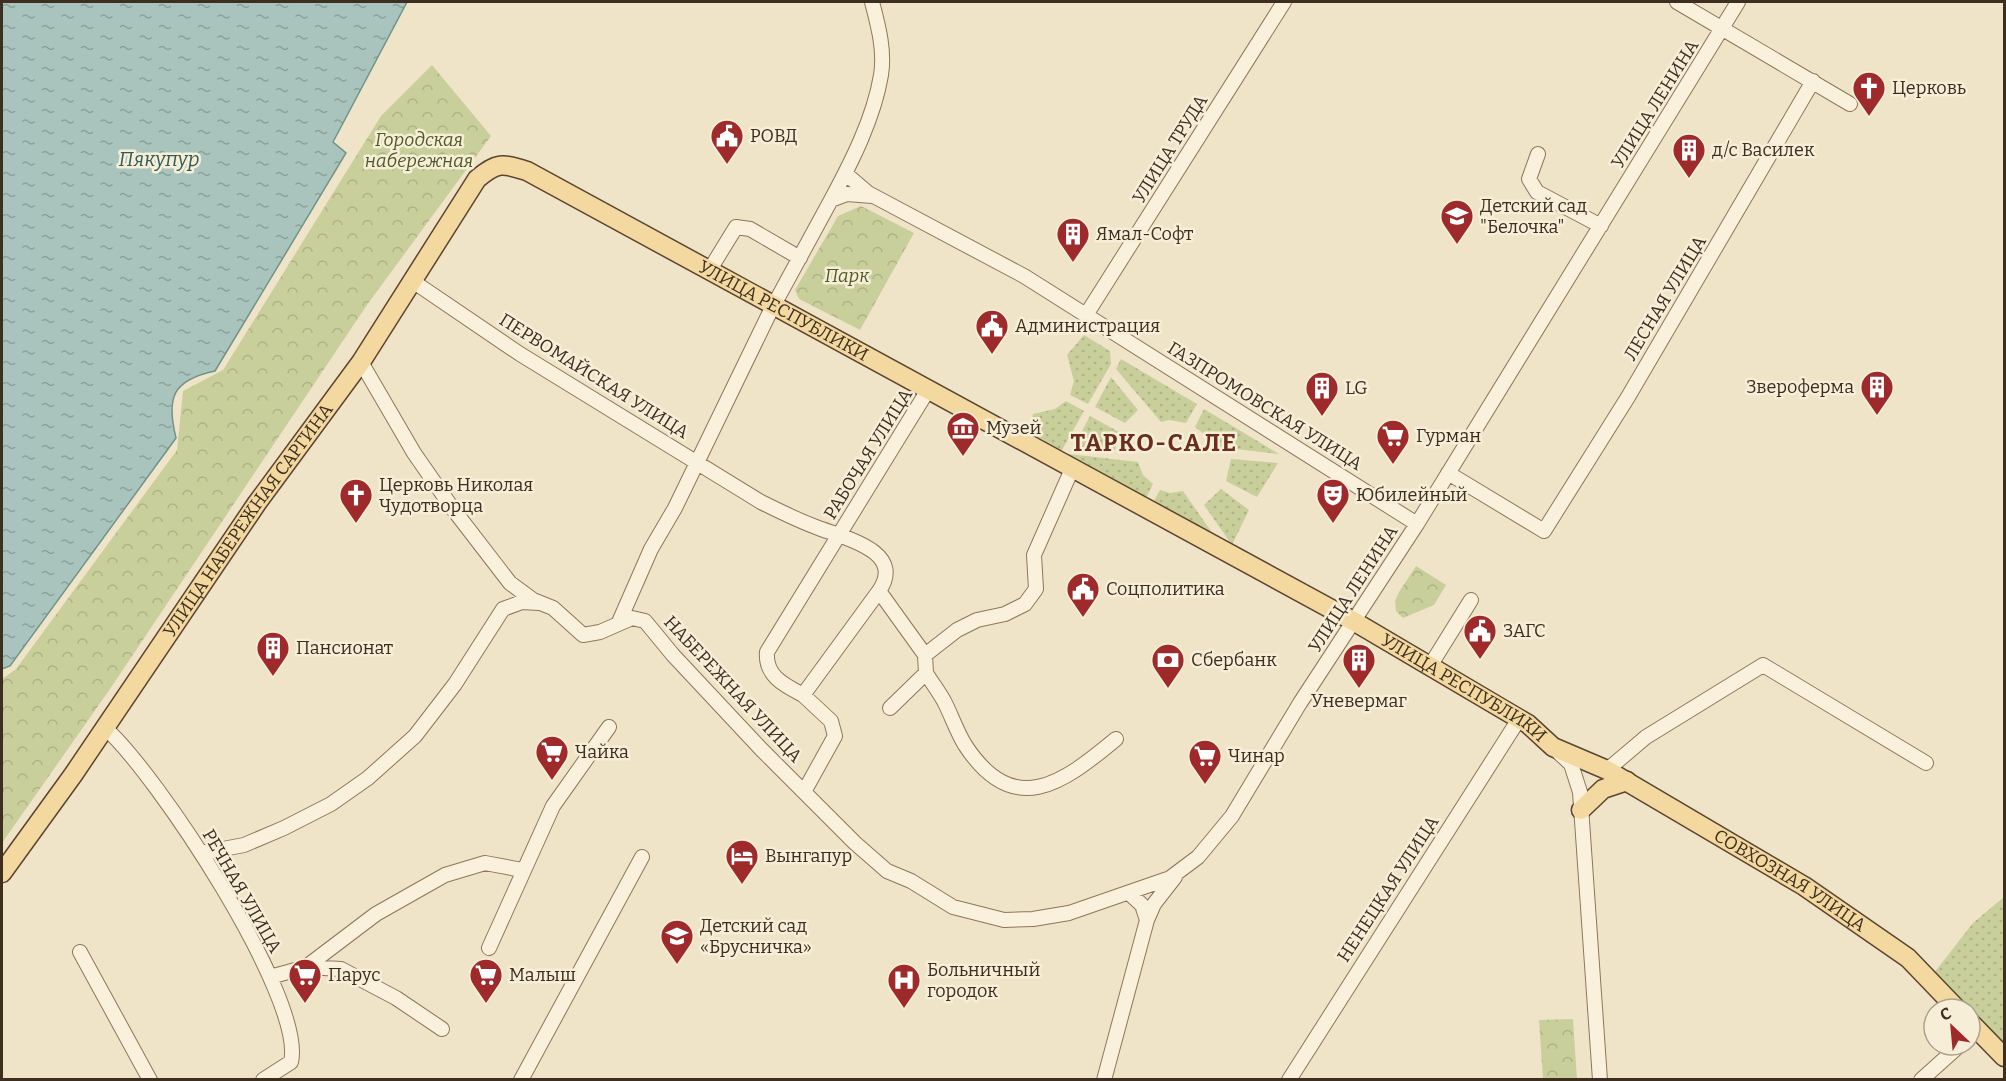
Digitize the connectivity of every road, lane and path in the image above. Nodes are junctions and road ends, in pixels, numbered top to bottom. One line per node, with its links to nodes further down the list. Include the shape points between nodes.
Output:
1 (872, 2): 10 (street, via 881,40 881,75)
2 (1284, 2): 18 (street, УЛИЦА ТРУДА)
3 (1677, 2): 5 (street)
4 (1738, 2): 5 (street, УЛИЦА ЛЕНИНА)
5 (1722, 29): 6 (street); 13 (street, УЛИЦА ЛЕНИНА)
6 (1813, 81): 7 (street); 23 (street, ЛЕСНАЯ УЛИЦА, via 1628,397 1544,531)
7 (1850, 104)
8 (1538, 154): 13 (street, via 1529,179 1537,192)
9 (492, 166): 15 (main road, УЛИЦА РЕСПУБЛИКИ, via 507,164 527,171); 16 (main road, УЛИЦА НАБЕРЕЖНАЯ САРГИНА, via 477,179)
10 (846, 174): 11 (street, ГАЗПРОМОВСКАЯ УЛИЦА); 12 (street)
11 (877, 198): 12 (street, via 848,195); 18 (street, ГАЗПРОМОВСКАЯ УЛИЦА, via 1024,276)
12 (831, 200): 14 (street)
13 (1601, 226): 23 (street, УЛИЦА ЛЕНИНА)
14 (800, 258): 15 (street, via 750,229 736,227); 17 (street)
15 (709, 272): 17 (main road, УЛИЦА РЕСПУБЛИКИ)
16 (411, 280): 19 (main road, УЛИЦА НАБЕРЕЖНАЯ САРГИНА); 21 (street, ПЕРВОМАЙСКАЯ УЛИЦА, via 520,354)
17 (773, 306): 20 (main road, УЛИЦА РЕСПУБЛИКИ); 21 (street)
18 (1086, 315): 24 (street, ГАЗПРОМОВСКАЯ УЛИЦА)
19 (361, 362): 26 (street, НАБЕРЕЖНАЯ УЛИЦА, via 414,453); 40 (main road, УЛИЦА НАБЕРЕЖНАЯ САРГИНА, via 257,503)
20 (928, 390): 22 (main road, УЛИЦА РЕСПУБЛИКИ); 25 (street, РАБОЧАЯ УЛИЦА)
21 (697, 460): 25 (street, ПЕРВОМАЙСКАЯ УЛИЦА, via 761,502); 31 (street)
22 (1072, 469): 32 (main road, УЛИЦА РЕСПУБЛИКИ); 33 (street, via 1034,555 1036,589 1025,604 957,630)
23 (1448, 473): 24 (street, УЛИЦА ЛЕНИНА)
24 (1417, 524): 32 (street, УЛИЦА ЛЕНИНА)
25 (838, 536): 27 (street, ПЕРВОМАЙСКАЯ УЛИЦА, via 852,538 875,554 885,574); 36 (street, РАБОЧАЯ УЛИЦА, via 767,652 766,663 779,682)
26 (510, 583): 29 (street, НАБЕРЕЖНАЯ УЛИЦА); 30 (street, via 510,597)
27 (879, 591): 33 (street); 36 (street)
28 (1471, 600): 34 (street)
29 (540, 603): 30 (street, via 522,602); 31 (street, НАБЕРЕЖНАЯ УЛИЦА, via 553,608 584,635)
30 (503, 609): 48 (street, via 455,684 397,755 331,804 284,828 244,845)
31 (619, 622): 46 (street, НАБЕРЕЖНАЯ УЛИЦА, via 632,618 645,621 753,740)
32 (1355, 622): 34 (main road, УЛИЦА РЕСПУБЛИКИ); 51 (street, УЛИЦА ЛЕНИНА, via 1232,816)
33 (924, 655): 35 (street)
34 (1430, 666): 38 (main road, УЛИЦА РЕСПУБЛИКИ)
35 (926, 673): 37 (street); 41 (street, via 965,745 985,769 1005,784 1036,789 1068,777)
36 (802, 695): 46 (street, РАБОЧАЯ УЛИЦА, via 831,721 835,736)
37 (890, 708)
38 (1519, 719): 42 (main road, УЛИЦА РЕСПУБЛИКИ); 68 (street, НЕНЕЦКАЯ УЛИЦА)
39 (609, 727): 50 (street, via 553,806)
40 (105, 728): 48 (street, РЕЧНАЯ УЛИЦА, via 135,758); 52 (main road, УЛИЦА НАБЕРЕЖНАЯ САРГИНА)
41 (1116, 740)
42 (1553, 747): 44 (main road, СОВХОЗНАЯ УЛИЦА); 47 (street, УЛИЦА РЕСПУБЛИКИ, via 1571,764)
43 (1926, 763): 44 (street, via 1764,665 1646,738)
44 (1608, 770): 45 (main road, СОВХОЗНАЯ УЛИЦА)
45 (1627, 781): 47 (main road, via 1603,789); 59 (main road, СОВХОЗНАЯ УЛИЦА, via 1804,886 1908,958)
46 (805, 790): 53 (street, УЛИЦА ЛЕНИНА, via 887,871 953,907 1004,920 1033,919 1069,914)
47 (1581, 810): 69 (street, УЛИЦА РЕСПУБЛИКИ)
48 (202, 853): 58 (street, РЕЧНАЯ УЛИЦА)
49 (642, 857): 66 (street)
50 (522, 870): 55 (street); 57 (street, via 485,863 445,875 376,914)
51 (1181, 871): 53 (street, УЛИЦА ЛЕНИНА); 54 (street, УЛИЦА ЛЕНИНА, via 1163,891)
52 (2, 873)
53 (1129, 893): 54 (street, via 1142,905)
54 (1147, 920): 67 (street, УЛИЦА ЛЕНИНА)
55 (489, 948)
56 (80, 952): 64 (street)
57 (306, 967): 58 (street); 60 (street, via 341,969 396,998)
58 (270, 977): 65 (street, РЕЧНАЯ УЛИЦА, via 291,1034 293,1053 291,1062)
59 (1945, 997)
60 (442, 1029)
61 (1982, 1038): 63 (main road)
62 (1947, 1057): 70 (street)
63 (2004, 1057)
64 (150, 1080)
65 (262, 1080)
66 (521, 1080)
67 (1104, 1080)
68 (1289, 1080)
69 (1600, 1080)
70 (1921, 1080)

